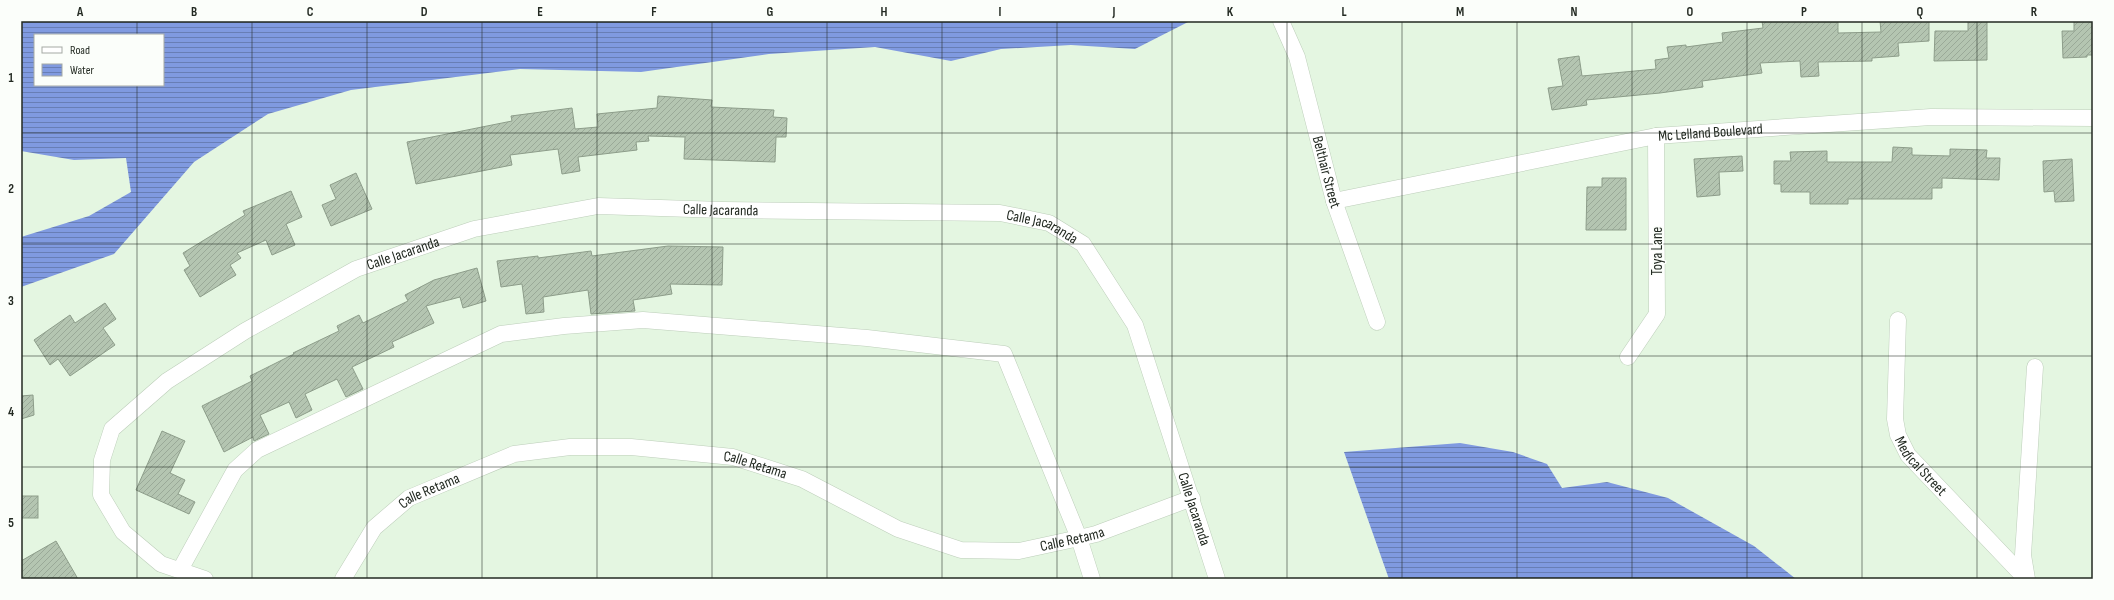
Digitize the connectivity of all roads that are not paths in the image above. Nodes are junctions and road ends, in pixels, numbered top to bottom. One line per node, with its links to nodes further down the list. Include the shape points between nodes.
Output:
1 (1282, 21): 4 (street, Belthair Street, via 1297,57)
2 (2093, 118): 3 (street, Mc Lelland Boulevard, via 1932,117)
3 (1656, 136): 4 (street, Mc Lelland Boulevard); 7 (street, Toya Lane, via 1657,314)
4 (1334, 201): 6 (street, Belthair Street)
5 (1898, 320): 16 (street, Medical Street, via 1895,419 1898,435 1908,455)
6 (1377, 322)
7 (1628, 357)
8 (2035, 367): 16 (street, via 2023,554)
9 (1192, 498): 10 (street, Calle Retama); 11 (street, Calle Jacaranda, via 1135,325 1083,244 1049,223 1000,213 598,206 474,229 356,269 245,331 167,381 112,429 102,460 101,494 123,532 161,564); 15 (street, Calle Jacaranda)
10 (1079, 538): 11 (street, via 1004,354 867,338 643,320 501,334 257,450 235,470); 13 (street, Calle Retama, via 1019,551 961,550 898,529 802,479 733,457 632,447 570,447 514,454 409,498 374,528); 14 (street)
11 (180, 570): 12 (street)
12 (205, 579)
13 (343, 579)
14 (1092, 579)
15 (1217, 579)
16 (2026, 579)

